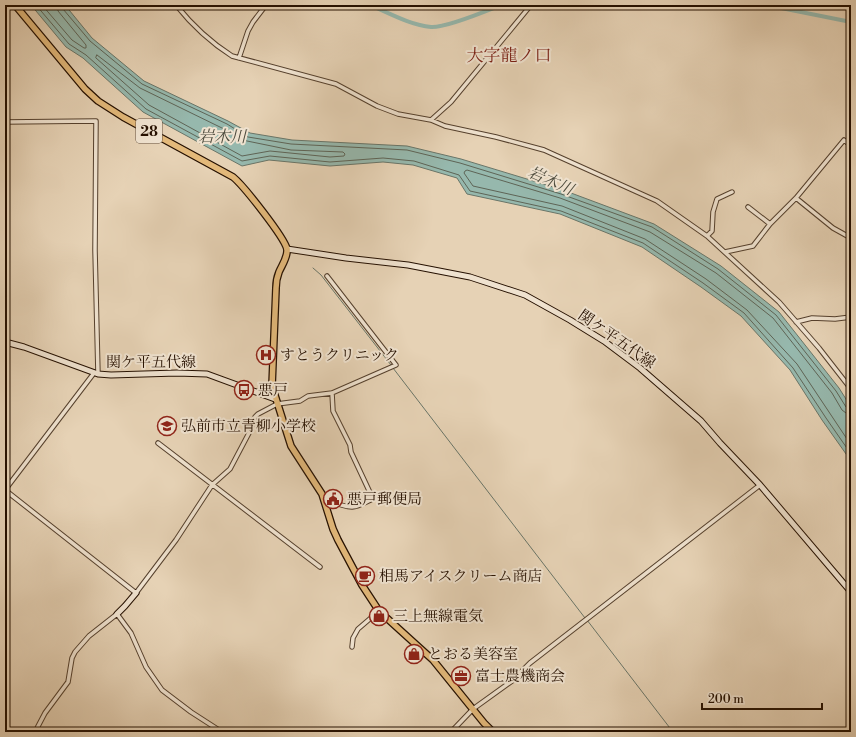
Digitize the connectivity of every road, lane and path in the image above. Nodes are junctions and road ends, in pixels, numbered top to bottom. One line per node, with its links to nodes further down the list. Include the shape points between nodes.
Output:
1 (15, 5): 15 (main road, 28, via 98,101 237,181 271,223)
2 (176, 5): 5 (street, via 191,24 218,47)
3 (266, 5): 5 (street, via 248,31)
4 (532, 5): 6 (street, via 451,102)
5 (239, 58): 6 (street, via 336,84 398,114)
6 (431, 120): 13 (street, via 445,126 544,150 657,201)
7 (5, 122): 21 (street, via 96,122)
8 (851, 146): 10 (street, via 844,140)
9 (732, 192): 13 (street, via 717,199 712,231)
10 (796, 198): 12 (street); 14 (street, via 833,228)
11 (748, 207): 12 (street)
12 (770, 224): 16 (street, via 753,246)
13 (707, 236): 16 (street)
14 (851, 238)
15 (287, 249): 24 (main road, via 276,288 272,381); 27 (main road, 関ケ平五代線, via 408,265 470,277 525,295 599,338 640,368 701,421)
16 (724, 252): 19 (street, via 779,302)
17 (327, 276): 23 (street, via 396,365)
18 (851, 316): 19 (street, via 835,319 812,318)
19 (796, 322): 22 (street)
20 (5, 342): 21 (main road, 関ケ平五代線)
21 (96, 374): 24 (main road, 関ケ平五代線, via 207,374); 28 (street)
22 (851, 389)
23 (332, 393): 24 (street, via 308,396 300,401); 29 (street, via 332,411 374,499 355,507 338,504)
24 (276, 401): 26 (street, via 255,417 230,469); 29 (main road, via 291,446 320,489)
25 (158, 443): 26 (street)
26 (212, 485): 30 (street); 31 (street, via 176,540)
27 (760, 485): 32 (main road, 関ケ平五代線); 36 (street)
28 (5, 490): 31 (street)
29 (327, 508): 33 (main road, via 338,540)
30 (320, 567)
31 (136, 592): 34 (main road)
32 (851, 592)
33 (379, 611): 35 (street, via 358,629); 36 (main road, via 432,660)
34 (116, 614): 38 (street, via 89,636 75,652 68,682 45,713); 39 (street, via 131,633 146,667 162,690)
35 (352, 647)
36 (473, 709): 37 (street); 41 (main road)
37 (452, 731): 40 (street)
38 (35, 732)
39 (222, 732)
40 (445, 732)
41 (493, 732)

